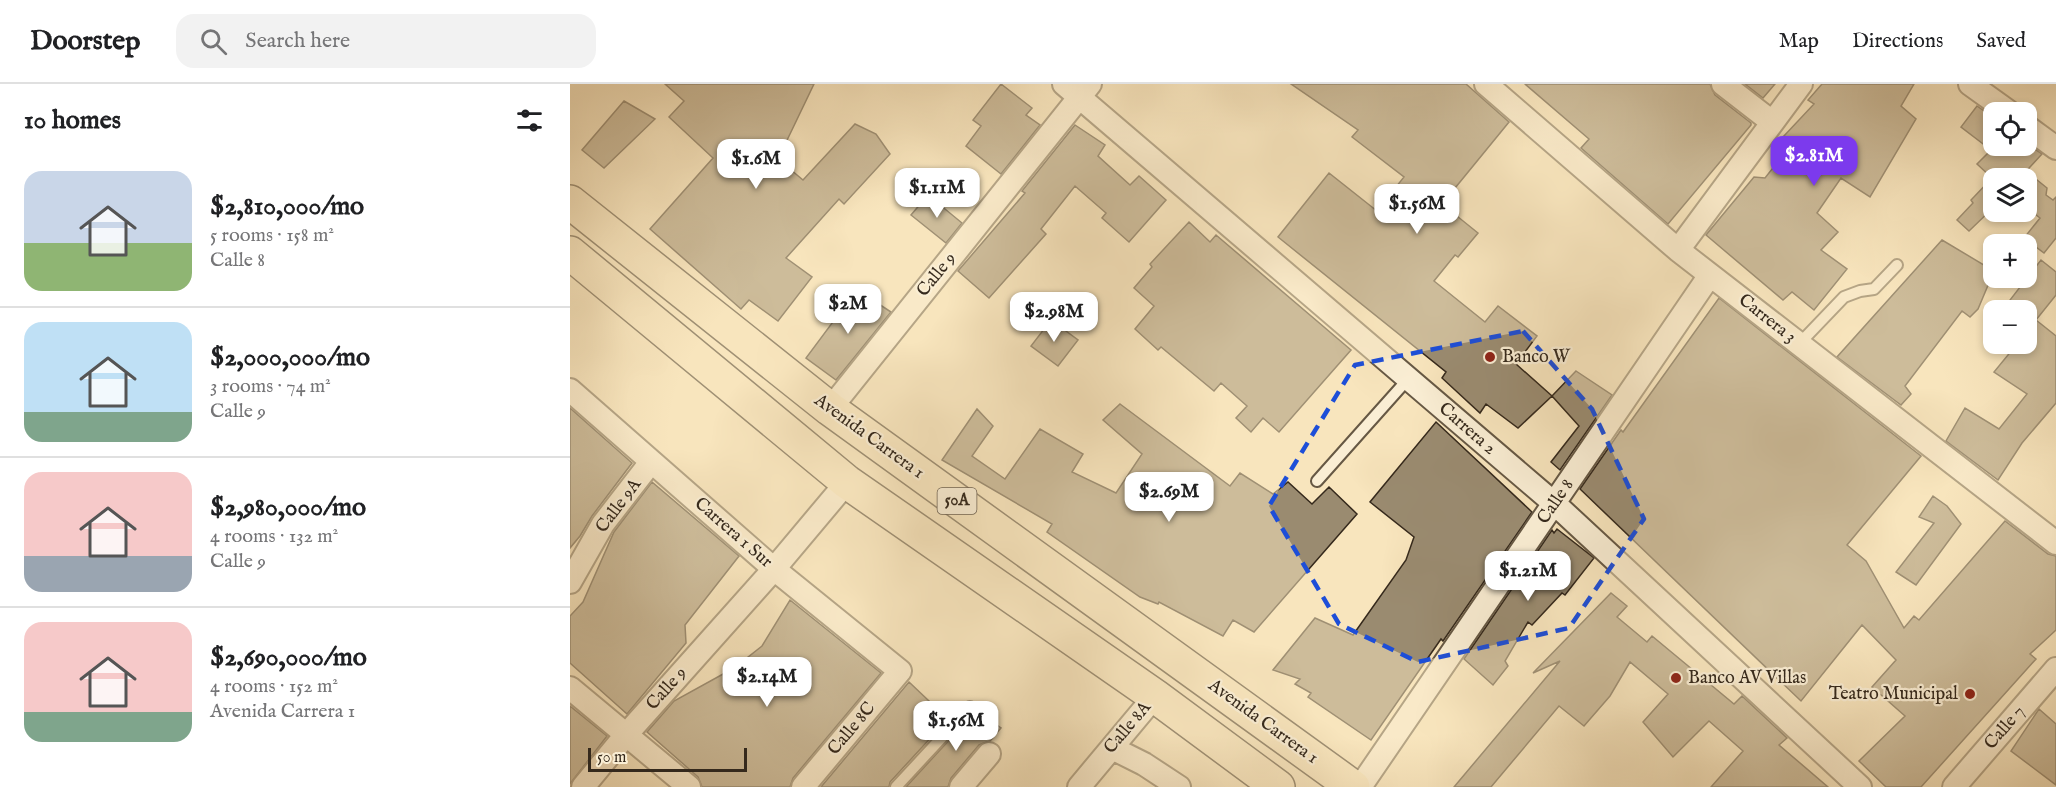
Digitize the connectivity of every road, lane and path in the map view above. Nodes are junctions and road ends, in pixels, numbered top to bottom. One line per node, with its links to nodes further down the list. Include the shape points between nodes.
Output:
1 (1486, 84): 11 (street, Carrera 3)
2 (1723, 84): 7 (street)
3 (1802, 84): 7 (street)
4 (1970, 84): 6 (street)
5 (1078, 88): 16 (street, Carrera 2); 18 (street, Calle 9)
6 (1994, 102)
7 (1772, 122): 11 (street)
8 (2037, 134): 9 (street)
9 (2056, 148)
10 (570, 202): 18 (main road, Avenida Carrera 1 / 50A)
11 (1678, 250): 14 (street, Carrera 3)
12 (570, 253): 21 (main road, 50A)
13 (1897, 265): 15 (lane, via 1874,289 1844,297)
14 (1710, 275): 15 (street, Carrera 3); 22 (street, Calle 8)
15 (1799, 344): 23 (street, Carrera 3)
16 (1408, 379): 20 (lane); 22 (street, Carrera 2)
17 (570, 390): 19 (street, Carrera 1 Sur)
18 (830, 409): 42 (main road, Avenida Carrera 1 / 50A)
19 (651, 462): 24 (street, Carrera 1 Sur); 25 (street, Calle 9A, via 603,524)
20 (1317, 481)
21 (847, 482): 24 (street, Calle 9); 29 (main road, 50A)
22 (1555, 504): 43 (street, Calle 8); 44 (street, Carrera 2)
23 (2056, 543)
24 (774, 569): 27 (street, Carrera 1 Sur); 31 (street, Calle 9)
25 (570, 582)
26 (2056, 669): 45 (street, Calle 7)
27 (900, 671): 36 (street, Calle 8C)
28 (570, 688): 31 (street)
29 (1155, 696): 32 (street, Calle 8A); 41 (main road, 50A)
30 (970, 707): 37 (lane)
31 (626, 736): 34 (street, Calle 9); 35 (street)
32 (1112, 748): 39 (street, Calle 8A); 40 (street)
33 (989, 754): 38 (street)
34 (583, 787)
35 (689, 787)
36 (803, 787)
37 (896, 787)
38 (961, 787)
39 (1079, 787)
40 (1179, 787)
41 (1278, 787)
42 (1353, 787)
43 (1360, 787)
44 (1860, 787)
45 (1954, 787)

